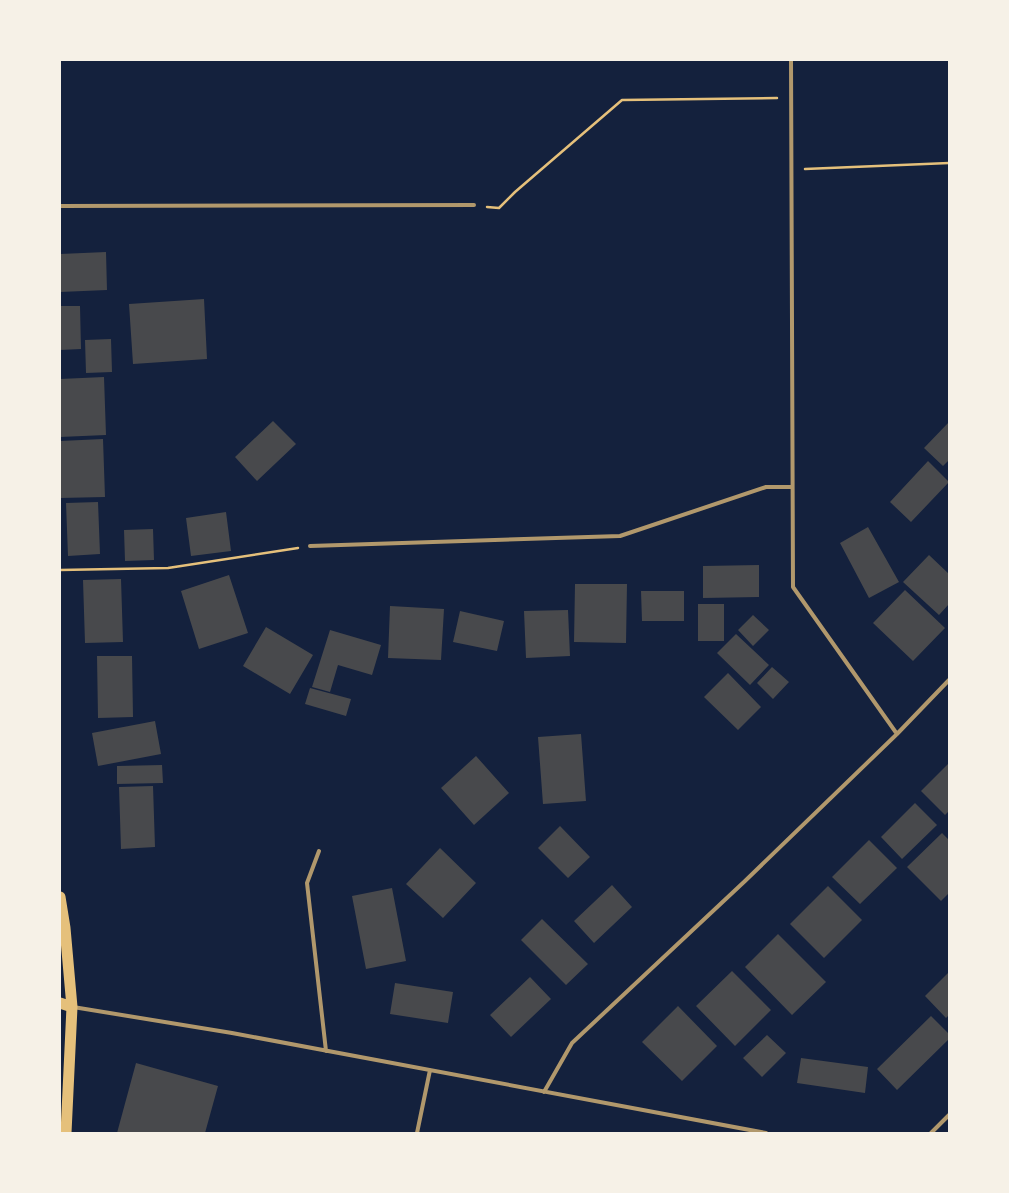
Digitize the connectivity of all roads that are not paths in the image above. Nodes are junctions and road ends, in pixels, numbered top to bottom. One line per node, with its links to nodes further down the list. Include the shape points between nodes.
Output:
1 (791, 60): 4 (street)
2 (474, 205): 3 (street)
3 (60, 206)
4 (792, 487): 5 (street, via 766,487 620,536); 7 (street, via 793,587)
5 (310, 546)
6 (949, 680): 7 (street)
7 (897, 734): 14 (street, via 572,1044)
8 (319, 851): 12 (street, via 307,883)
9 (60, 897): 11 (highway)
10 (60, 1003): 11 (highway)
11 (72, 1007): 12 (street); 16 (highway)
12 (326, 1050): 13 (street)
13 (430, 1070): 14 (street); 17 (street)
14 (544, 1092): 18 (street)
15 (949, 1115): 19 (street)
16 (66, 1133)
17 (417, 1133)
18 (766, 1133)
19 (931, 1133)

